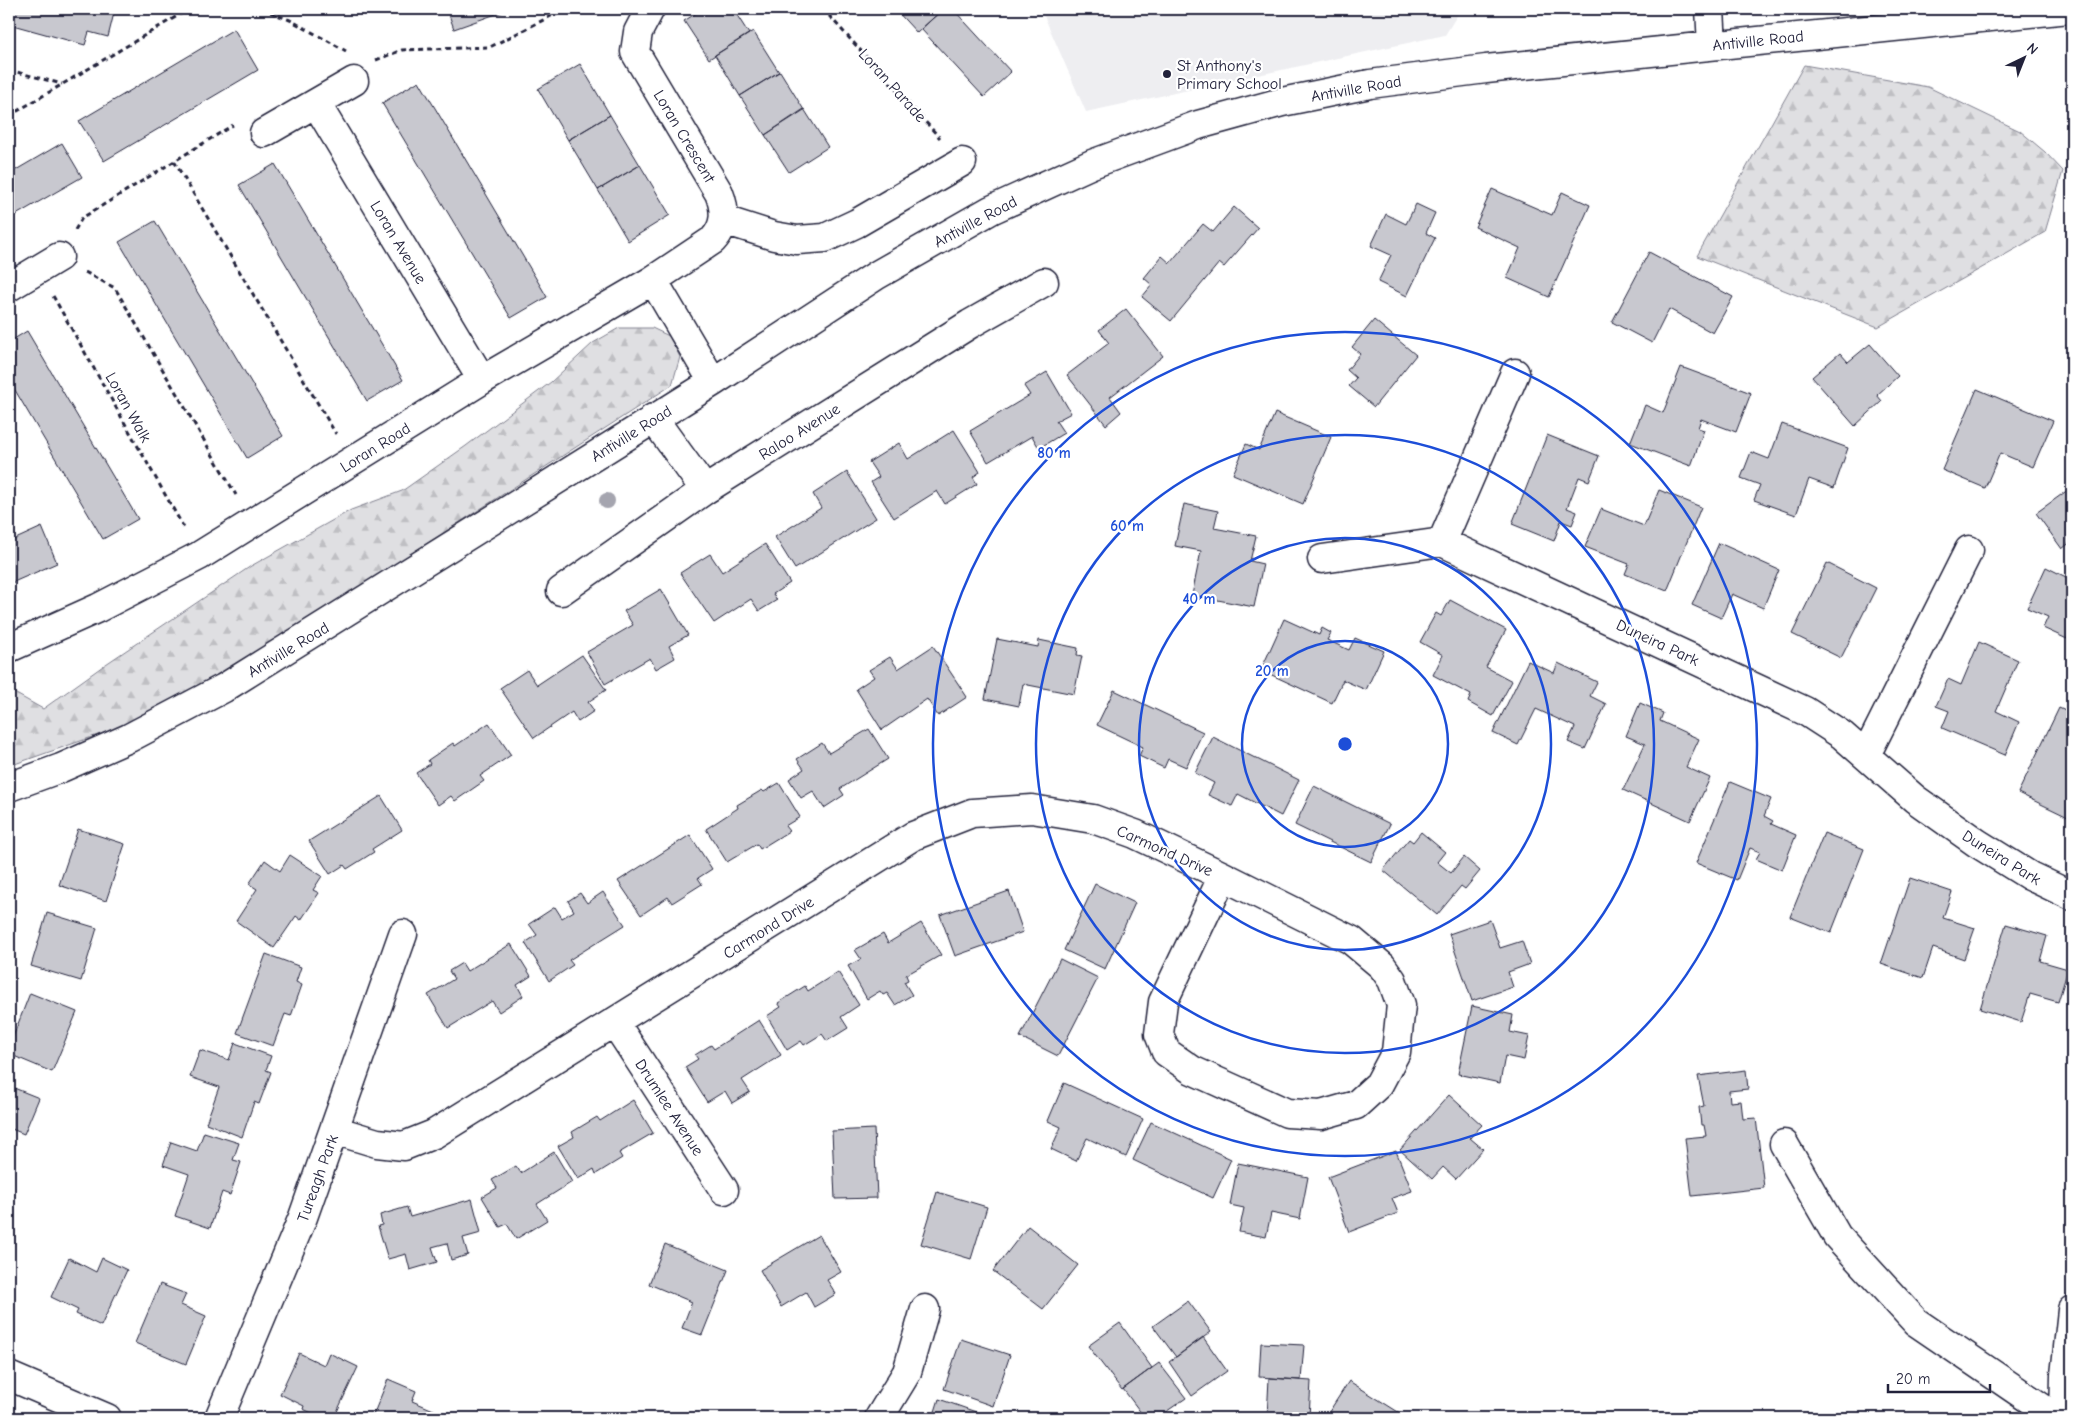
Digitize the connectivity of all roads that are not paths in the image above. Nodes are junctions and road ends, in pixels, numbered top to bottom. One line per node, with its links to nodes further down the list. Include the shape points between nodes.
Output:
1 (650, 9): 9 (street, Loran Crescent, via 636,39 636,56 716,186)
2 (1710, 9): 4 (street)
3 (2069, 9): 4 (street, Antiville Road)
4 (1712, 45): 16 (street, Antiville Road, via 1370,84 1282,102 1198,126 1092,164 991,210 877,275)
5 (358, 66): 6 (street)
6 (316, 103): 7 (street); 15 (street, Loran Avenue)
7 (264, 133)
8 (962, 162): 9 (street, via 825,238 803,240 774,236)
9 (724, 220): 11 (street, Loran Road, via 708,244)
10 (48, 263): 13 (street)
11 (653, 280): 15 (street, Loran Road); 16 (street)
12 (1044, 282): 18 (street, Raloo Avenue, via 970,324)
13 (9, 287)
14 (1515, 373): 19 (street)
15 (482, 380): 23 (street, Loran Road, via 200,556 98,608)
16 (713, 382): 17 (street, Antiville Road)
17 (654, 418): 18 (street); 25 (street, Antiville Road, via 224,688 129,738)
18 (705, 490): 22 (street, Raloo Avenue)
19 (1442, 542): 21 (street); 24 (street, Duneira Park, via 1805,711)
20 (1969, 550): 24 (street)
21 (1322, 559)
22 (562, 591)
23 (9, 648)
24 (1866, 754): 27 (street, Duneira Park, via 1915,799 1969,838 2030,876)
25 (9, 787)
26 (1223, 876): 26 (street, Carmond Drive, via 1351,940 1382,966 1392,980 1401,1006 1396,1052 1378,1084 1356,1105 1321,1115 1287,1113 1192,1070 1166,1052 1159,1034 1163,1002); 29 (street, Carmond Drive, via 1135,834 1093,819 1032,809 972,812 913,836)
27 (2072, 896)
28 (403, 934): 30 (street, Tureagh Park)
29 (615, 1023): 30 (street, Carmond Drive, via 434,1134 404,1146 377,1143); 32 (street, Drumlee Avenue)
30 (334, 1130): 37 (street, Tureagh Park, via 294,1239)
31 (1784, 1144): 39 (street, via 1837,1236 1916,1322)
32 (724, 1190)
33 (926, 1309): 38 (street, via 908,1372)
34 (2072, 1310): 40 (street)
35 (9, 1376): 36 (street)
36 (106, 1418)
37 (219, 1418)
38 (878, 1418)
39 (2056, 1418)
40 (2064, 1418)

